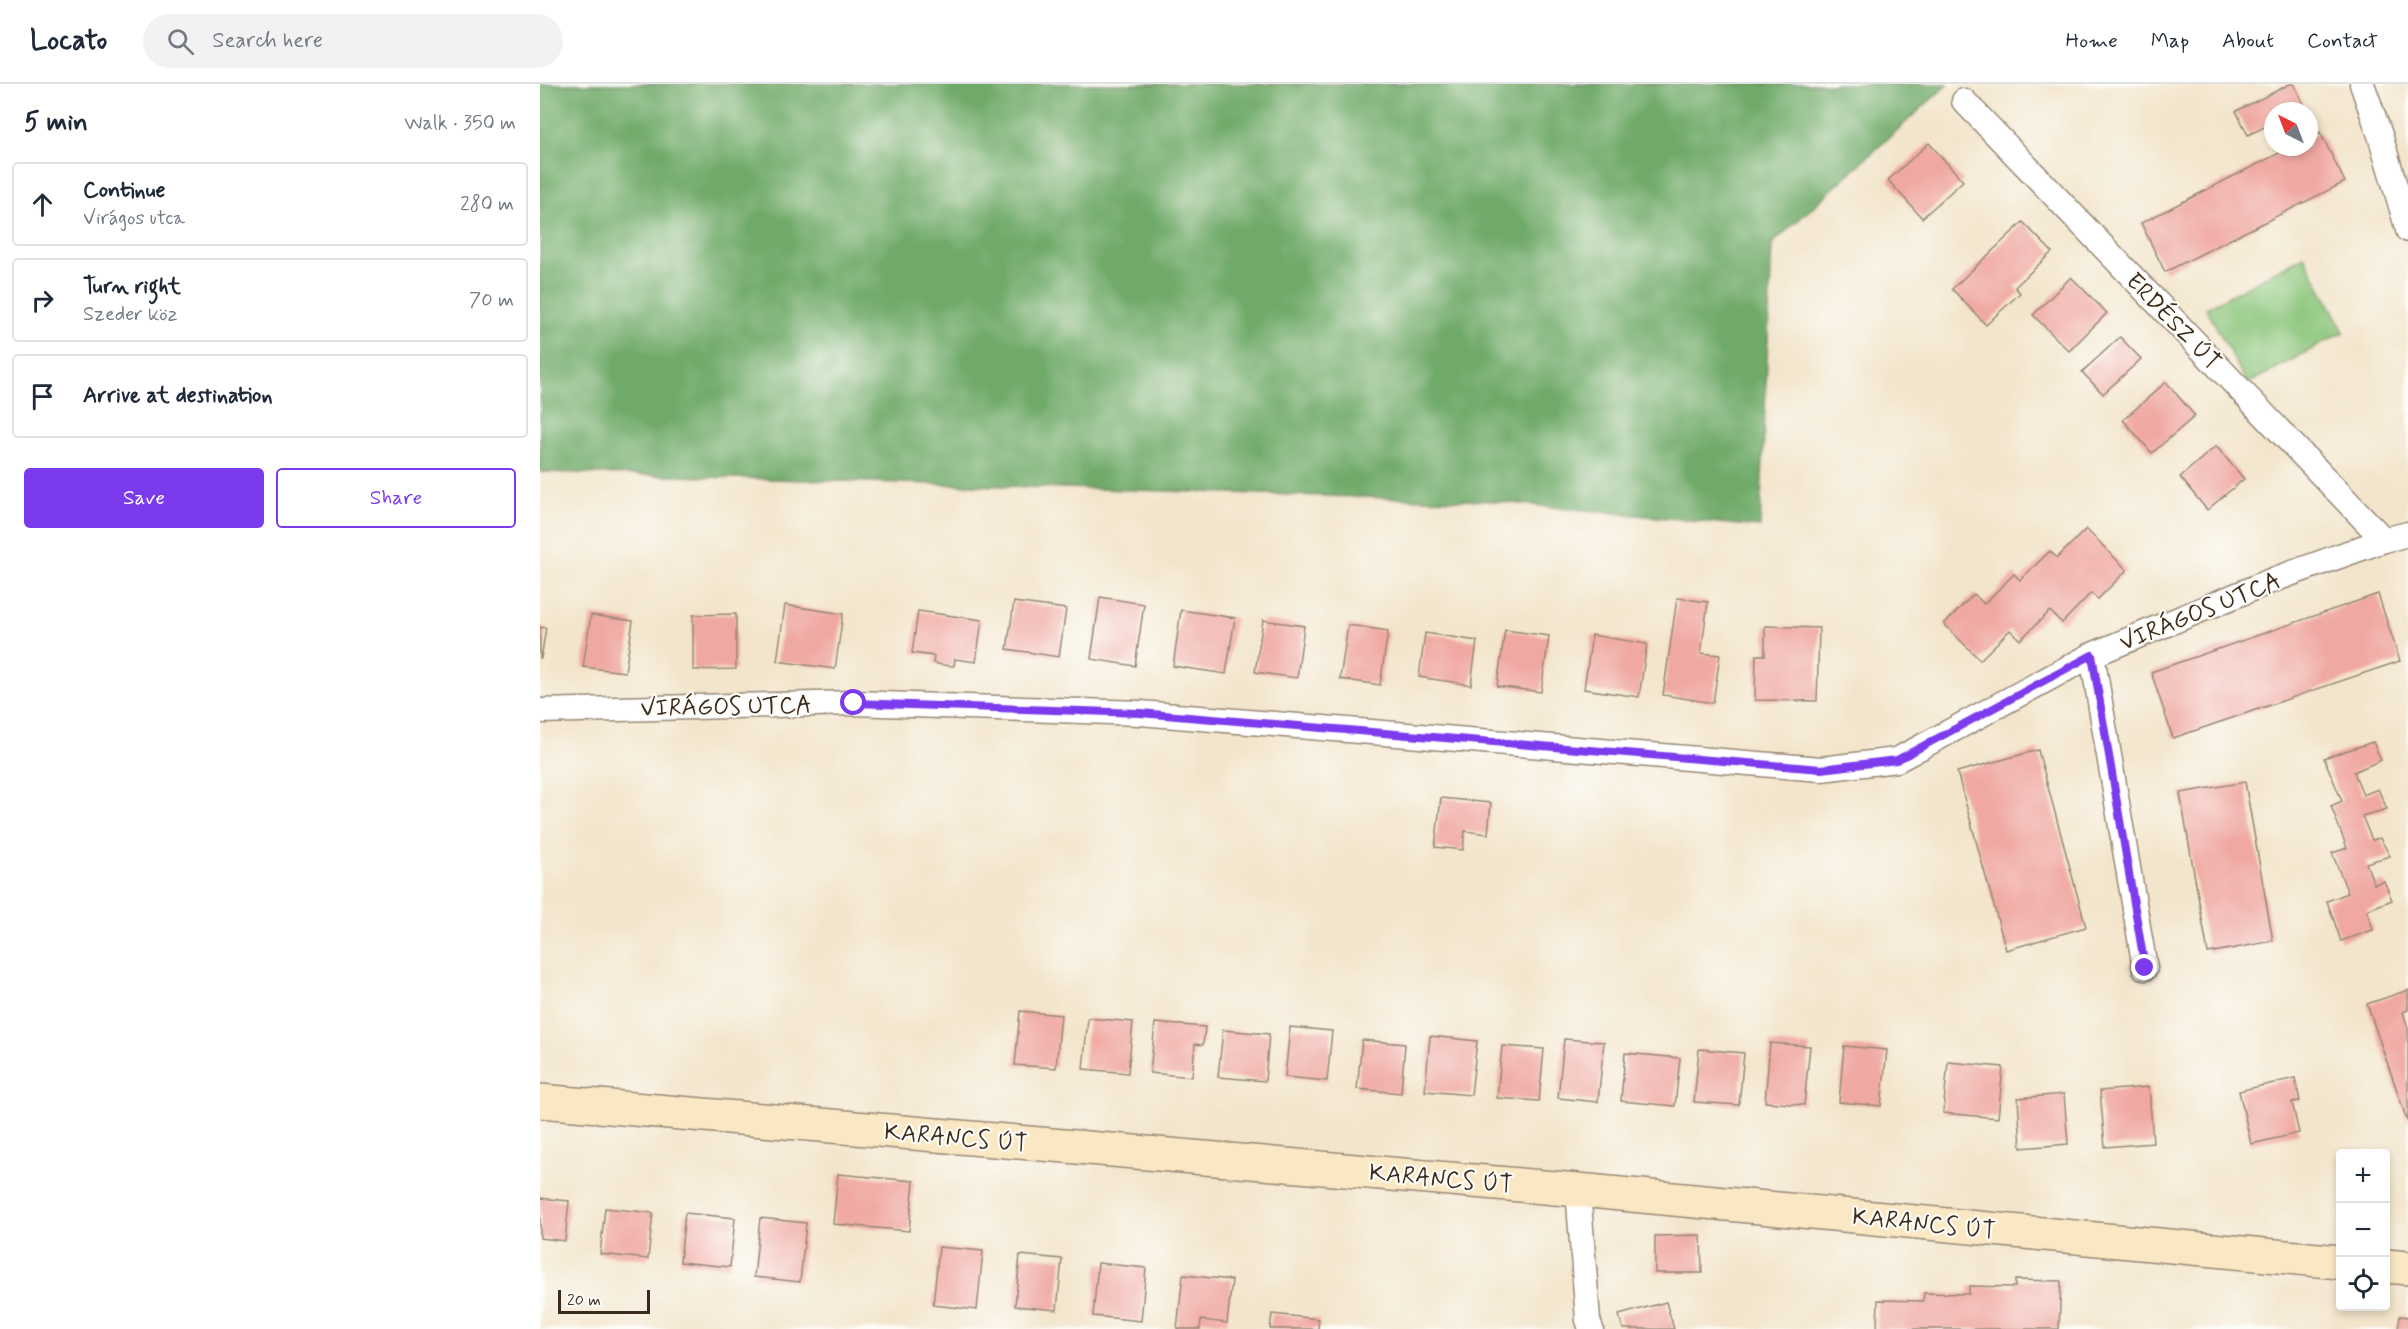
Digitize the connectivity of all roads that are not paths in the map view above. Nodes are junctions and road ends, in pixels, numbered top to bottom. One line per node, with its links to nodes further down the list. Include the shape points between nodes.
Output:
1 (2362, 84): 3 (street)
2 (1964, 101): 5 (street, ERDÉSZ ÚT)
3 (2408, 230)
4 (2408, 534): 5 (street, VIRÁGOS UTCA)
5 (2384, 540): 6 (street, VIRÁGOS UTCA, via 2273,580)
6 (2092, 655): 7 (street, VIRÁGOS UTCA, via 1897,760 1821,769 1140,713 854,703); 8 (street)
7 (540, 711)
8 (2145, 968)
9 (540, 1101): 10 (main road, KARANCS ÚT)
10 (1578, 1190): 11 (main road, KARANCS ÚT); 14 (street)
11 (2336, 1262)
12 (2390, 1266): 13 (main road)
13 (2408, 1268)
14 (1591, 1329)

